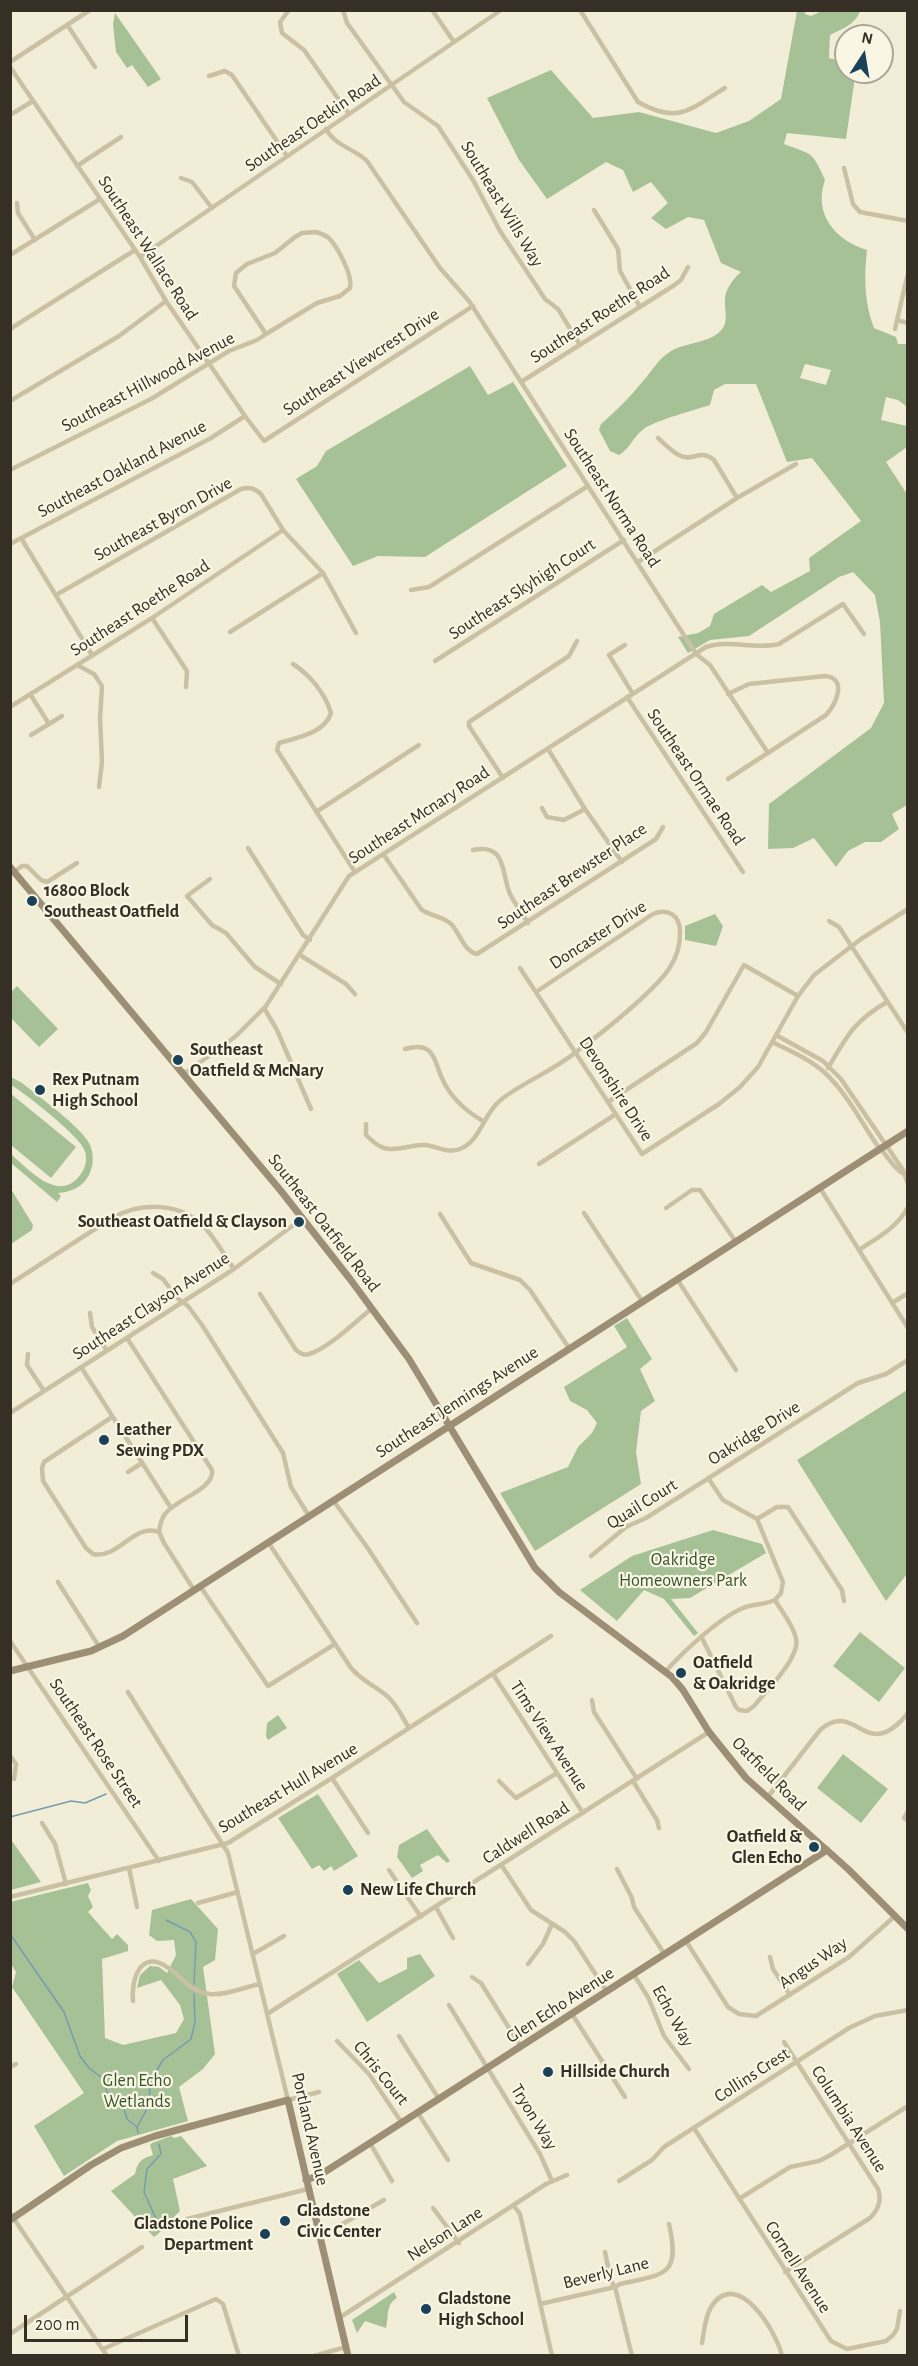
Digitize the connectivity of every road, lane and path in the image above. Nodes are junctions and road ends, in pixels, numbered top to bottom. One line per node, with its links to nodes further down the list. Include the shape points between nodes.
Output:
1 (90, 10): 7 (street)
2 (290, 10): 16 (street, via 280,22 282,33 304,50)
3 (343, 10): 13 (street, Southeast Wills Way, via 347,23)
4 (432, 10): 8 (street)
5 (501, 10): 8 (street, Southeast Oetkin Road)
6 (580, 10): 14 (street, via 638,102 647,107 681,114)
7 (68, 26): 9 (street); 11 (street)
8 (454, 42): 13 (street, Southeast Oetkin Road)
9 (10, 62)
10 (10, 67): 15 (street, Southeast Wallace Road)
11 (95, 67)
12 (209, 76): 20 (street, via 225,71 232,75)
13 (392, 85): 16 (street, Southeast Oetkin Road); 43 (street, Southeast Wills Way, via 404,102 438,126 500,231)
14 (725, 88)
15 (33, 101): 17 (street); 21 (street, Southeast Wallace Road)
16 (349, 114): 18 (street, Southeast Oetkin Road)
17 (10, 115)
18 (326, 129): 20 (street, Southeast Oetkin Road); 36 (street, Southeast Norma Road, via 338,143 367,161 433,257)
19 (121, 137): 21 (street)
20 (287, 156): 26 (street, Southeast Oetkin Road)
21 (77, 166): 24 (street, Southeast Wallace Road)
22 (844, 168): 28 (street, via 860,212)
23 (181, 178): 26 (street, via 192,182)
24 (100, 199): 29 (street); 30 (street, Southeast Wallace Road)
25 (17, 202): 29 (street, via 18,213)
26 (212, 208): 32 (street, Southeast Oetkin Road)
27 (594, 210): 37 (street, via 618,249 620,271)
28 (908, 221)
29 (35, 240): 31 (street)
30 (135, 250): 32 (street, Southeast Wallace Road); 40 (street)
31 (10, 255)
32 (140, 257): 35 (street, Southeast Wallace Road)
33 (688, 267): 37 (street, Southeast Roethe Road, via 681,280)
34 (908, 273): 38 (street)
35 (166, 301): 44 (street, Southeast Wallace Road); 46 (street, via 119,336)
36 (473, 306): 45 (street, Southeast Norma Road); 49 (street, Southeast Viewcrest Drive)
37 (640, 307): 43 (street, Southeast Roethe Road)
38 (897, 321): 39 (street); 41 (street)
39 (908, 323)
40 (10, 328)
41 (895, 329)
42 (266, 334): 42 (street, Southeast Hillwood Avenue, via 350,288 350,274 328,237 302,233 275,253 236,273 234,286); 44 (street, Southeast Hillwood Avenue)
43 (580, 345): 45 (street, Southeast Roethe Road)
44 (208, 364): 47 (street, Southeast Wallace Road); 51 (street, Southeast Hillwood Avenue, via 151,399)
45 (522, 382): 52 (street, Southeast Norma Road)
46 (10, 401)
47 (245, 416): 49 (street, Southeast Wallace Road); 55 (street, Southeast Oakland Avenue, via 211,438)
48 (658, 438): 53 (street, via 682,457 703,453 709,456)
49 (264, 441)
50 (795, 464): 53 (street)
51 (10, 470)
52 (588, 486): 56 (street, Southeast Norma Road); 60 (street, via 429,587)
53 (738, 498): 58 (street)
54 (283, 530): 59 (street, Southeast Byron Drive); 61 (street, Southeast Byron Drive, via 256,489 241,489); 62 (street, Southeast Roethe Road)
55 (21, 538): 57 (street, Southeast Oakland Avenue); 61 (street)
56 (624, 540): 58 (street, Southeast Norma Road); 70 (street, Southeast Skyhigh Court)
57 (10, 544)
58 (638, 562): 68 (street, Southeast Norma Road)
59 (323, 573): 63 (street); 64 (street, Southeast Byron Drive)
60 (411, 590)
61 (56, 595): 69 (street)
62 (152, 618): 69 (street, Southeast Roethe Road); 73 (street, via 187,671)
63 (230, 632)
64 (356, 633)
65 (864, 634): 68 (street, Southeast Mcnary Road, via 843,604 780,644 710,645)
66 (577, 640): 84 (street, via 569,656 469,722)
67 (625, 645): 76 (street, Southeast Ormae Road, via 609,655)
68 (696, 654): 75 (street, Southeast Norma Road, via 710,665); 76 (street, Southeast Mcnary Road)
69 (92, 655): 72 (street, Southeast Roethe Road)
70 (435, 661)
71 (293, 664): 89 (street, via 310,677 331,713 327,721 307,735 277,746)
72 (77, 665): 74 (street, Southeast Roethe Road); 86 (street, via 94,674 102,687)
73 (186, 687)
74 (30, 694): 77 (street, Southeast Roethe Road); 79 (street)
75 (728, 694): 83 (street, Southeast Norma Road); 83 (street, via 748,684 833,676 838,682 832,709 826,716)
76 (630, 696): 82 (street, Southeast Mcnary Road); 98 (street, Southeast Ormae Road)
77 (10, 707)
78 (62, 716): 79 (street)
79 (49, 724): 80 (street)
80 (31, 735)
81 (419, 746): 89 (street)
82 (548, 749): 84 (street, Southeast Mcnary Road); 88 (street)
83 (768, 753): 85 (street)
84 (503, 778): 93 (street, Southeast Mcnary Road)
85 (728, 779)
86 (99, 787)
87 (542, 808): 88 (street, via 547,817 564,820)
88 (585, 809): 94 (street)
89 (316, 812): 97 (street)
90 (663, 827): 94 (street, Southeast Brewster Place, via 656,839)
91 (248, 848): 103 (street, via 303,935)
92 (473, 850): 102 (street, via 496,854 510,894)
93 (384, 855): 97 (street, Southeast Mcnary Road); 102 (street, Southeast Brewster Place, via 421,909 450,922 468,950 477,954)
94 (622, 862): 102 (street, Southeast Brewster Place)
95 (77, 863): 96 (street, via 47,882 29,867)
96 (12, 869): 119 (main road, Southeast Oatfield Road)
97 (355, 872): 103 (street, Southeast Mcnary Road, via 345,881)
98 (743, 872)
99 (210, 879): 107 (street, via 187,896 255,967)
100 (908, 909): 104 (street, Devonshire Drive)
101 (829, 921): 104 (street, via 839,927)
102 (528, 923)
103 (310, 940): 105 (street, Southeast Mcnary Road)
104 (852, 947): 110 (street, Devonshire Drive, via 820,969); 111 (street)
105 (300, 955): 107 (street, Southeast Mcnary Road); 109 (street, via 338,978)
106 (520, 968): 108 (street, Devonshire Drive)
107 (281, 984): 112 (street, Southeast Mcnary Road)
108 (536, 992): 117 (street, Devonshire Drive); 117 (street, Doncaster Drive, via 653,914 668,912 679,922 679,944 669,970 622,1017)
109 (355, 994)
110 (798, 996): 114 (street, Devonshire Drive); 121 (street, via 744,965 697,1043)
111 (887, 1002): 113 (street); 118 (street, via 853,1028)
112 (264, 1008): 119 (street, Southeast Mcnary Road, via 237,1036 187,1072); 122 (street)
113 (908, 1034)
114 (776, 1035): 115 (street, Devonshire Drive); 118 (street)
115 (772, 1042): 120 (street); 123 (street, Devonshire Drive, via 758,1067 734,1093 642,1154)
116 (405, 1049): 124 (street, via 427,1050 450,1093)
117 (576, 1053): 121 (street, Devonshire Drive); 124 (street, via 502,1098)
118 (829, 1066): 120 (street); 127 (street)
119 (180, 1070): 135 (main road, Southeast Oatfield Road)
120 (825, 1073): 127 (street)
121 (608, 1102): 123 (street, Devonshire Drive)
122 (311, 1109)
123 (616, 1114): 128 (street)
124 (483, 1121): 125 (street, via 470,1145 452,1151 420,1145 386,1148 366,1135)
125 (366, 1124)
126 (908, 1131): 127 (main road, Southeast Jennings Avenue)
127 (883, 1146): 129 (street); 130 (main road, Southeast Jennings Avenue)
128 (539, 1164)
129 (908, 1184)
130 (820, 1188): 136 (main road, Southeast Jennings Avenue); 137 (street)
131 (908, 1207): 137 (street, via 894,1226)
132 (666, 1208): 136 (street, via 692,1190 700,1190)
133 (584, 1213): 144 (street)
134 (440, 1214): 151 (street, via 471,1263 520,1280 531,1290)
135 (303, 1218): 138 (street, Southeast Clayson Avenue); 147 (main road, Southeast Oatfield Road)
136 (736, 1242): 140 (main road, Southeast Jennings Avenue)
137 (859, 1250): 146 (street)
138 (234, 1269): 141 (street, via 207,1230 195,1220 172,1209 146,1206 120,1214); 145 (street, Southeast Clayson Avenue)
139 (153, 1273): 145 (street)
140 (677, 1279): 144 (main road, Southeast Jennings Avenue); 156 (street)
141 (10, 1284)
142 (908, 1293): 146 (street)
143 (260, 1294): 147 (street, via 302,1354 310,1354 343,1333)
144 (642, 1301): 151 (main road, Southeast Jennings Avenue)
145 (183, 1302): 150 (street, Southeast Clayson Avenue); 166 (street, via 202,1325 283,1453 291,1487)
146 (892, 1303): 149 (street)
147 (372, 1308): 160 (main road, Southeast Oatfield Road)
148 (90, 1313): 152 (street, via 92,1328)
149 (908, 1328)
150 (127, 1338): 152 (street, Southeast Clayson Avenue); 165 (street, via 212,1470 208,1484)
151 (568, 1348): 160 (main road, Southeast Jennings Avenue)
152 (107, 1351): 155 (street, Southeast Clayson Avenue)
153 (28, 1354): 157 (street, via 27,1365)
154 (908, 1360): 163 (street, Oakridge Drive, via 886,1374 858,1383)
155 (81, 1367): 157 (street, Southeast Clayson Avenue); 159 (street)
156 (736, 1370)
157 (44, 1391): 158 (street, Southeast Clayson Avenue)
158 (10, 1413)
159 (112, 1417): 161 (street); 168 (street, via 44,1462 43,1481 93,1554 107,1554 143,1531)
160 (448, 1424): 164 (main road, Southeast Jennings Avenue); 175 (main road, Southeast Oatfield Road, via 535,1568)
161 (142, 1463): 162 (street); 165 (street)
162 (128, 1472)
163 (708, 1478): 167 (street, Oakridge Drive, via 723,1500); 170 (street, Quail Court, via 626,1527)
164 (333, 1500): 166 (main road, Southeast Jennings Avenue); 176 (street)
165 (171, 1508): 168 (street)
166 (309, 1516): 169 (main road, Southeast Jennings Avenue)
167 (758, 1519): 173 (street, via 783,1582); 174 (street, via 777,1507 788,1507 842,1590)
168 (159, 1532): 172 (street)
169 (268, 1542): 172 (main road, Southeast Jennings Avenue); 180 (street)
170 (591, 1556)
171 (58, 1582): 181 (street)
172 (197, 1588): 180 (street, via 268,1686); 181 (main road, Southeast Jennings Avenue)
173 (775, 1600): 178 (street, via 738,1610); 178 (street, via 796,1635 796,1648 747,1711 736,1707)
174 (844, 1601)
175 (589, 1614): 184 (main road, Oatfield Road)
176 (417, 1623)
177 (551, 1636): 185 (street, Southeast Hull Avenue)
178 (702, 1638): 184 (street)
179 (10, 1641): 182 (street, Southeast Rose Street)
180 (335, 1644): 189 (street, via 359,1678 386,1694)
181 (100, 1648): 182 (main road, Southeast Jennings Avenue)
182 (28, 1667): 183 (main road, Southeast Jennings Avenue); 206 (street, Southeast Rose Street)
183 (10, 1671)
184 (666, 1671): 190 (main road, Oatfield Road)
185 (493, 1674): 189 (street, Southeast Hull Avenue); 192 (street, Tims View Avenue)
186 (128, 1692): 204 (street, Portland Avenue)
187 (592, 1700): 196 (street, via 594,1712)
188 (908, 1713): 197 (street, via 894,1728 879,1734 844,1721 828,1724)
189 (409, 1728): 193 (street, Southeast Hull Avenue)
190 (709, 1732): 196 (street, Caldwell Road); 197 (main road, Oatfield Road)
191 (10, 1756): 194 (street, via 16,1764)
192 (557, 1773): 195 (street, via 516,1798); 199 (street, Tims View Avenue)
193 (332, 1778): 203 (street); 204 (street, Southeast Hull Avenue)
194 (14, 1779)
195 (499, 1780)
196 (635, 1780): 199 (street, Caldwell Road); 202 (street)
197 (767, 1798): 205 (main road, Oatfield Road)
198 (908, 1811): 200 (street, via 904,1818)
199 (583, 1813): 207 (street, Caldwell Road)
200 (908, 1821)
201 (42, 1823): 211 (street, via 55,1845)
202 (659, 1828)
203 (368, 1833)
204 (223, 1845): 206 (street, Southeast Hull Avenue); 212 (street, Portland Avenue)
205 (827, 1850): 217 (main road, Oatfield Road); 223 (main road, Glen Echo Avenue)
206 (159, 1861): 208 (street, Southeast Hull Avenue)
207 (502, 1866): 216 (street, Caldwell Road); 219 (street, via 531,1910)
208 (129, 1868): 211 (street, Southeast Hull Avenue); 215 (street)
209 (617, 1869): 225 (street, via 634,1907)
210 (389, 1870): 218 (street)
211 (66, 1884): 213 (street, Southeast Hull Avenue)
212 (238, 1892): 214 (street); 224 (street, Portland Avenue)
213 (10, 1897)
214 (198, 1903)
215 (138, 1907)
216 (436, 1907): 218 (street, Caldwell Road); 222 (street)
217 (895, 1916): 220 (main road, Oatfield Road); 232 (street, Angus Way, via 849,1957)
218 (421, 1917): 236 (street, Caldwell Road)
219 (552, 1924): 227 (street); 231 (street, via 574,1941)
220 (908, 1929)
221 (284, 1935): 224 (street)
222 (453, 1938)
223 (686, 1941): 225 (main road, Glen Echo Avenue); 232 (street, Angus Way, via 728,2007 739,2014 756,2016)
224 (253, 1954): 230 (street, Portland Avenue)
225 (665, 1955): 228 (main road, Glen Echo Avenue)
226 (770, 1957): 232 (street)
227 (528, 1964)
228 (634, 1975): 231 (main road, Glen Echo Avenue); 244 (street, Echo Way, via 664,2036)
229 (472, 1977): 241 (street, via 481,1983)
230 (260, 1984): 233 (street, via 210,1994 191,1988 159,1963 146,1964 133,1977); 236 (street, Portland Avenue)
231 (607, 1992): 237 (main road, Glen Echo Avenue)
232 (790, 1995)
233 (133, 2001)
234 (449, 2005): 243 (street, Tryon Way)
235 (908, 2010): 242 (street, Collins Crest, via 858,2023)
236 (267, 2014): 248 (street, Portland Avenue)
237 (572, 2014): 241 (main road, Glen Echo Avenue); 246 (street)
238 (399, 2036): 247 (street)
239 (337, 2041): 251 (street, Chris Court, via 369,2074)
240 (784, 2042): 242 (street, Columbia Avenue)
241 (521, 2047): 243 (main road, Glen Echo Avenue)
242 (797, 2063): 252 (street, Collins Crest); 254 (street, Columbia Avenue)
243 (489, 2068): 247 (main road, Glen Echo Avenue); 259 (street, Tryon Way)
244 (689, 2069)
245 (319, 2092): 248 (street)
246 (625, 2097)
247 (439, 2099): 250 (main road, Glen Echo Avenue)
248 (288, 2100): 257 (main road, Portland Avenue); 266 (main road, via 121,2148)
249 (908, 2106): 254 (street)
250 (418, 2113): 251 (main road, Glen Echo Avenue); 255 (street)
251 (402, 2122): 253 (main road, Glen Echo Avenue)
252 (694, 2128): 260 (street, Collins Crest); 262 (street, Cornell Avenue)
253 (369, 2143): 257 (main road, Glen Echo Avenue); 258 (street)
254 (848, 2144): 262 (street, via 819,2161 789,2166); 273 (street, Columbia Avenue, via 878,2189 878,2209)
255 (448, 2160)
256 (567, 2175): 259 (street, Nelson Lane)
257 (306, 2180): 261 (main road, Portland Avenue)
258 (392, 2181)
259 (552, 2181): 264 (street, Nelson Lane)
260 (619, 2181)
261 (308, 2189): 267 (street); 269 (main road, Portland Avenue)
262 (739, 2199): 273 (street, Cornell Avenue)
263 (384, 2200): 269 (street)
264 (514, 2206): 270 (street, Nelson Lane); 276 (street, via 520,2214)
265 (433, 2208): 270 (street)
266 (12, 2217): 275 (street)
267 (186, 2219)
268 (669, 2224): 274 (street, Beverly Lane, via 674,2252 669,2268 656,2276)
269 (320, 2237): 278 (main road, Portland Avenue)
270 (459, 2242): 278 (street, Nelson Lane)
271 (142, 2247): 275 (street)
272 (605, 2252): 274 (street)
273 (785, 2272): 277 (street, Cornell Avenue, via 825,2334 839,2346 854,2348 886,2341 897,2329)
274 (615, 2287): 276 (street, Beverly Lane); 288 (street)
275 (66, 2296): 279 (street); 282 (street)
276 (540, 2304): 287 (street)
277 (900, 2311)
278 (339, 2318): 281 (main road, Portland Avenue)
279 (10, 2334)
280 (702, 2343): 289 (street, via 711,2307 721,2298 734,2295 753,2303)
281 (346, 2347): 285 (street); 286 (main road, Portland Avenue)
282 (103, 2349): 283 (street); 284 (street, via 216,2299 232,2328)
283 (107, 2355)
284 (239, 2355)
285 (314, 2355)
286 (348, 2355)
287 (552, 2355)
288 (632, 2355)
289 (782, 2355)

